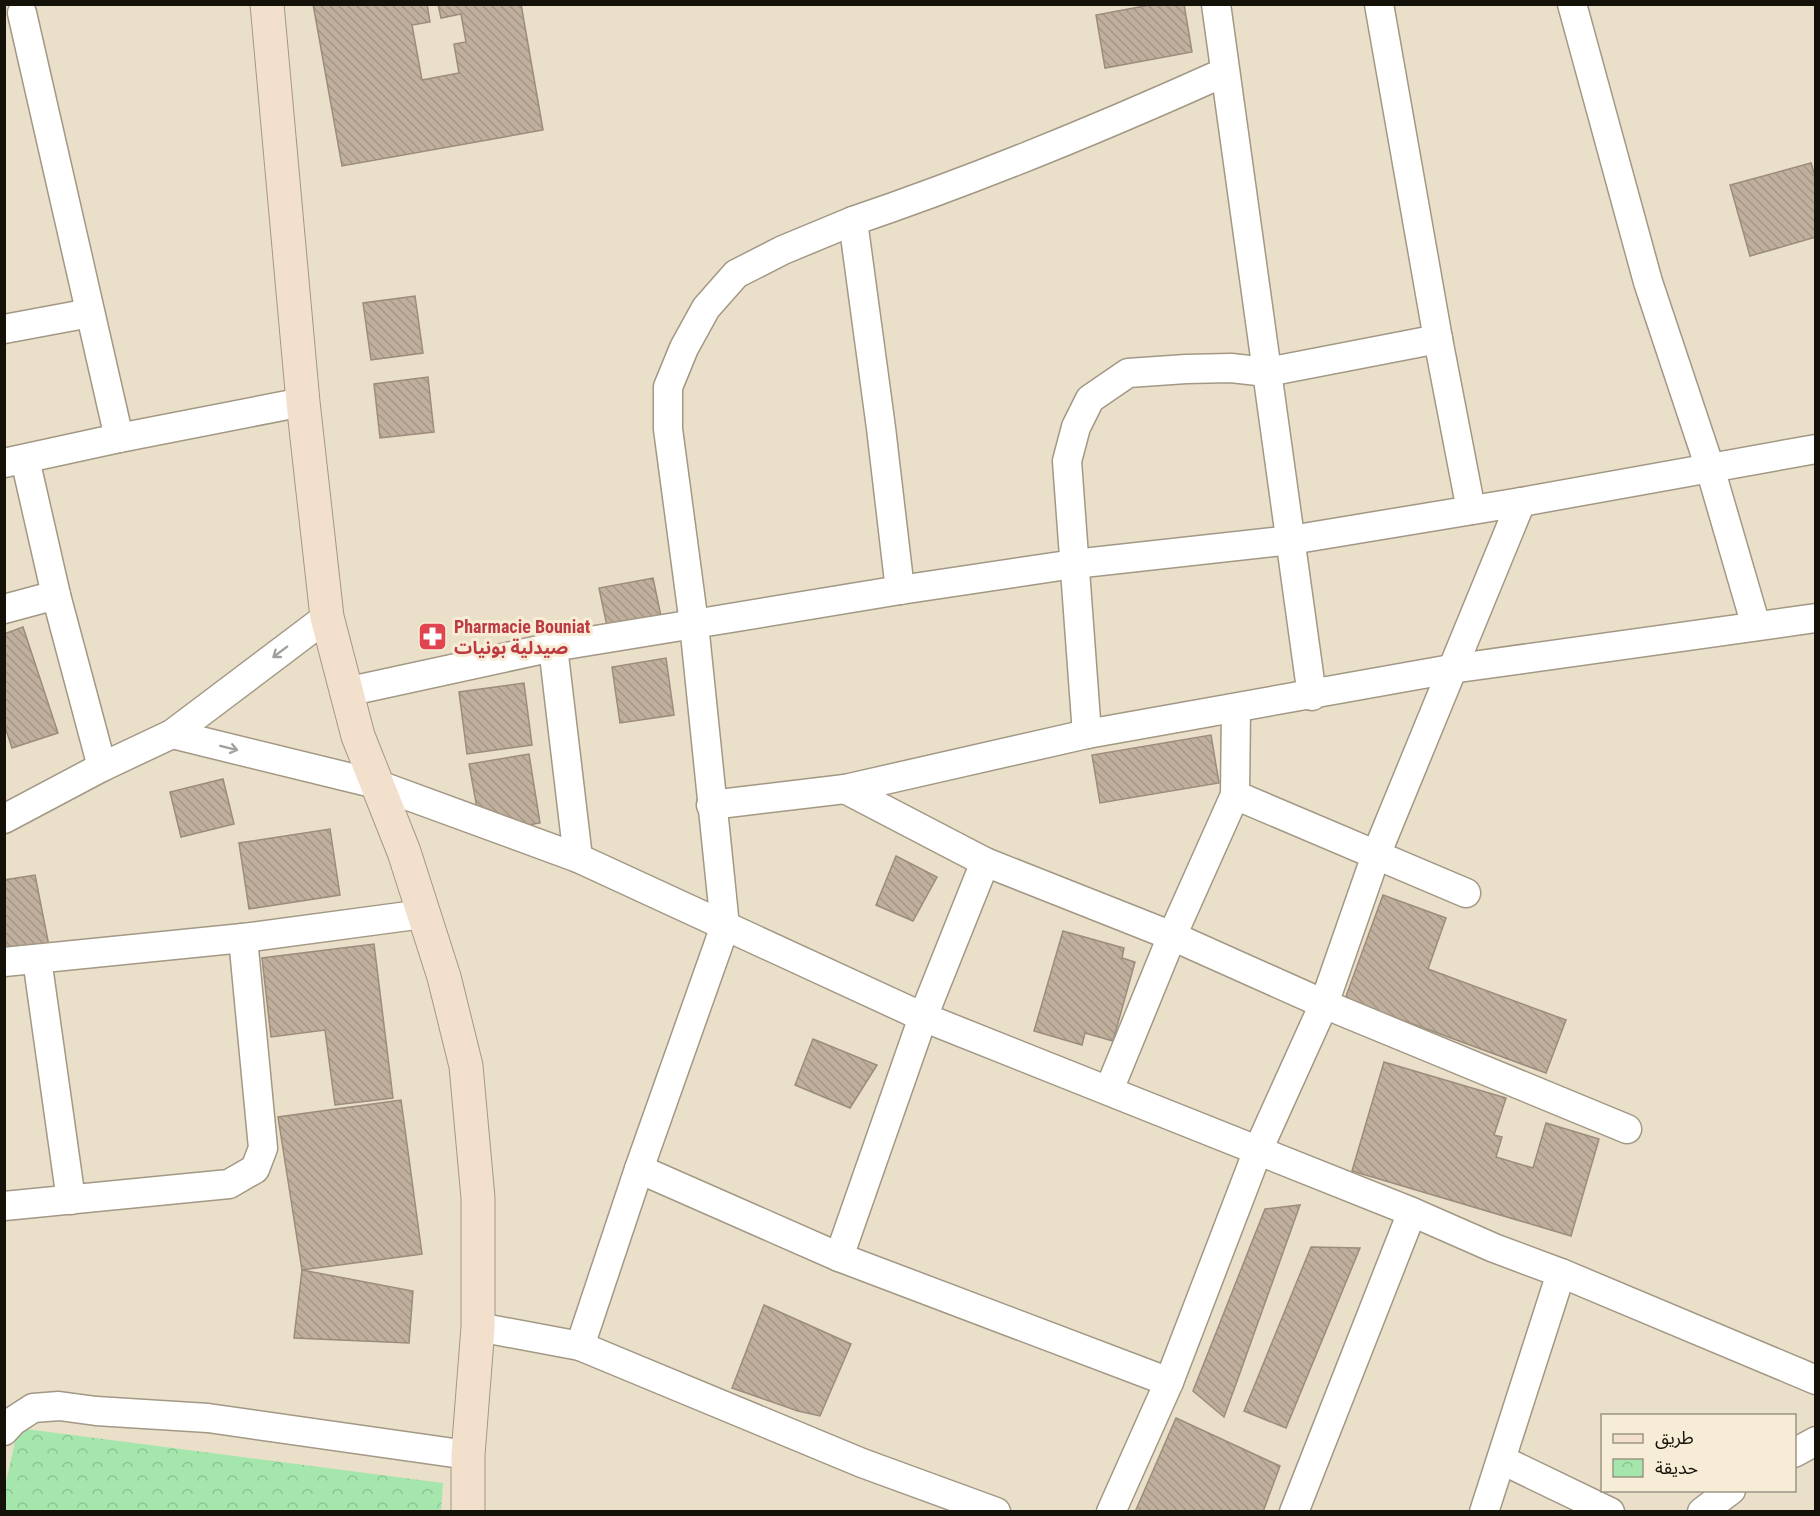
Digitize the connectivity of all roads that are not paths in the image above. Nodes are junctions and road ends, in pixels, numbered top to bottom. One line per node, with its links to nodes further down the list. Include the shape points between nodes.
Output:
1 (267, 4): 12 (street)
2 (1215, 4): 6 (street)
3 (1379, 4): 10 (street)
4 (1572, 4): 16 (street, via 1648,282)
5 (22, 13): 8 (street)
6 (1225, 72): 7 (street, via 1047,149); 11 (street)
7 (853, 221): 21 (street); 26 (street, via 736,274 706,308 668,387 668,429)
8 (90, 313): 9 (street); 13 (street)
9 (4, 329)
10 (1438, 339): 11 (street); 18 (street)
11 (1267, 372): 19 (street); 20 (street, via 1231,368 1128,374 1090,399 1076,427 1067,461)
12 (303, 402): 13 (street); 24 (street)
13 (119, 438): 15 (street)
14 (1815, 449): 16 (street)
15 (15, 461): 22 (street)
16 (1710, 468): 17 (street); 27 (street)
17 (1521, 502): 18 (street); 29 (street)
18 (1471, 510): 19 (street)
19 (1291, 540): 20 (street); 31 (street)
20 (1074, 564): 21 (street); 34 (street)
21 (900, 590): 26 (street)
22 (56, 595): 23 (street); 35 (street)
23 (4, 609)
24 (327, 617): 30 (street); 33 (street, one-way to 33)
25 (1815, 618): 27 (street)
26 (694, 624): 28 (street); 39 (street)
27 (1756, 626): 29 (street)
28 (553, 647): 30 (street); 42 (street)
29 (1451, 669): 31 (street); 41 (street)
30 (346, 692): 36 (street)
31 (1312, 696): 32 (street)
32 (1236, 708): 34 (street); 38 (street)
33 (172, 734): 35 (street); 36 (street, one-way to 36)
34 (1087, 735): 37 (street)
35 (102, 766): 40 (street)
36 (376, 784): 42 (street); 45 (street, via 404,852)
37 (845, 789): 39 (street); 43 (street)
38 (1235, 795): 41 (street); 47 (street)
39 (711, 805): 46 (street)
40 (4, 819)
41 (1376, 855): 44 (street); 51 (street)
42 (578, 858): 46 (street)
43 (984, 862): 47 (street); 52 (street)
44 (1466, 893)
45 (423, 914): 48 (street); 62 (street, via 444,977 466,1066 478,1198)
46 (724, 926): 52 (street); 56 (street)
47 (1172, 936): 51 (street); 53 (street)
48 (243, 938): 49 (street); 57 (street, via 263,1148 255,1169 229,1184)
49 (37, 959): 50 (street); 57 (street)
50 (4, 962)
51 (1324, 1004): 54 (street); 55 (street)
52 (923, 1017): 53 (street); 60 (street)
53 (1109, 1090): 55 (street)
54 (1627, 1129)
55 (1258, 1150): 59 (street); 65 (street)
56 (639, 1169): 60 (street); 63 (street)
57 (71, 1200): 58 (street)
58 (4, 1206)
59 (1412, 1212): 61 (street); 75 (street)
60 (839, 1257): 65 (street)
61 (1561, 1273): 64 (street); 70 (street)
62 (478, 1327): 63 (street); 69 (street)
63 (580, 1346): 73 (street, via 862,1463)
64 (1815, 1380)
65 (1168, 1382): 74 (street)
66 (4, 1431): 69 (street, via 33,1408 59,1406 208,1418)
67 (1815, 1441): 68 (street)
68 (1796, 1452)
69 (468, 1455): 72 (street)
70 (1502, 1460): 76 (street); 77 (street)
71 (1730, 1492): 78 (street)
72 (468, 1512)
73 (996, 1512)
74 (1111, 1512)
75 (1294, 1512)
76 (1484, 1512)
77 (1610, 1512)
78 (1702, 1512)

